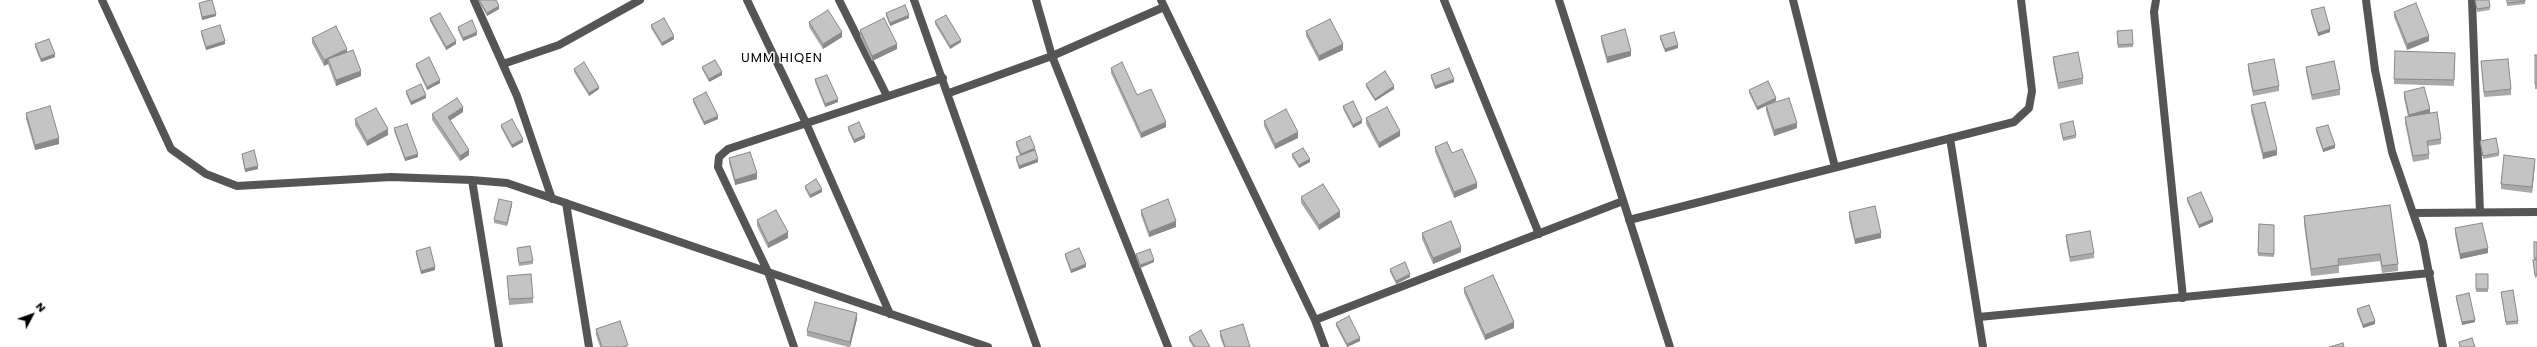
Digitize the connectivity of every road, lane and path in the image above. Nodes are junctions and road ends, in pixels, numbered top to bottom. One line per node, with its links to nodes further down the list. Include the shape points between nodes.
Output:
1 (102, 0): 24 (street, via 171,148 206,174 237,186 391,178)
2 (474, 0): 17 (street)
3 (640, 0): 17 (street, via 559,46)
4 (747, 0): 21 (street)
5 (839, 0): 20 (street)
6 (914, 0): 18 (street)
7 (1036, 0): 16 (street)
8 (1444, 0): 32 (street)
9 (1559, 0): 26 (street)
10 (1793, 0): 23 (street)
11 (2021, 0): 22 (street, via 2032,91 2029,108 2014,122)
12 (2156, 0): 35 (street, via 2154,12)
13 (2366, 0): 30 (street, via 2375,70 2392,152 2402,186)
14 (2472, 0): 28 (street)
15 (1163, 4): 16 (street); 38 (street)
16 (1052, 56): 19 (street); 44 (street)
17 (504, 64): 25 (street)
18 (943, 78): 19 (street); 20 (street)
19 (949, 94): 43 (street)
20 (887, 96): 21 (street)
21 (806, 123): 33 (street, via 728,149 719,157 718,167); 36 (street)
22 (1950, 138): 23 (street); 37 (street)
23 (1835, 167): 31 (street)
24 (472, 180): 25 (street, via 508,183); 39 (street)
25 (552, 198): 27 (street)
26 (1623, 201): 31 (street); 32 (street)
27 (566, 203): 33 (street); 40 (street)
28 (2480, 212): 29 (street); 30 (street)
29 (2537, 212)
30 (2414, 213): 34 (street)
31 (1629, 220): 46 (street)
32 (1539, 234): 38 (street)
33 (768, 272): 36 (street); 41 (street)
34 (2430, 273): 35 (street); 48 (street)
35 (2183, 298): 37 (street)
36 (890, 314): 42 (street)
37 (1979, 317): 47 (street)
38 (1314, 320): 45 (street)
39 (499, 347)
40 (589, 347)
41 (794, 347)
42 (988, 347)
43 (1037, 347)
44 (1168, 347)
45 (1325, 347)
46 (1670, 347)
47 (1983, 347)
48 (2443, 347)

